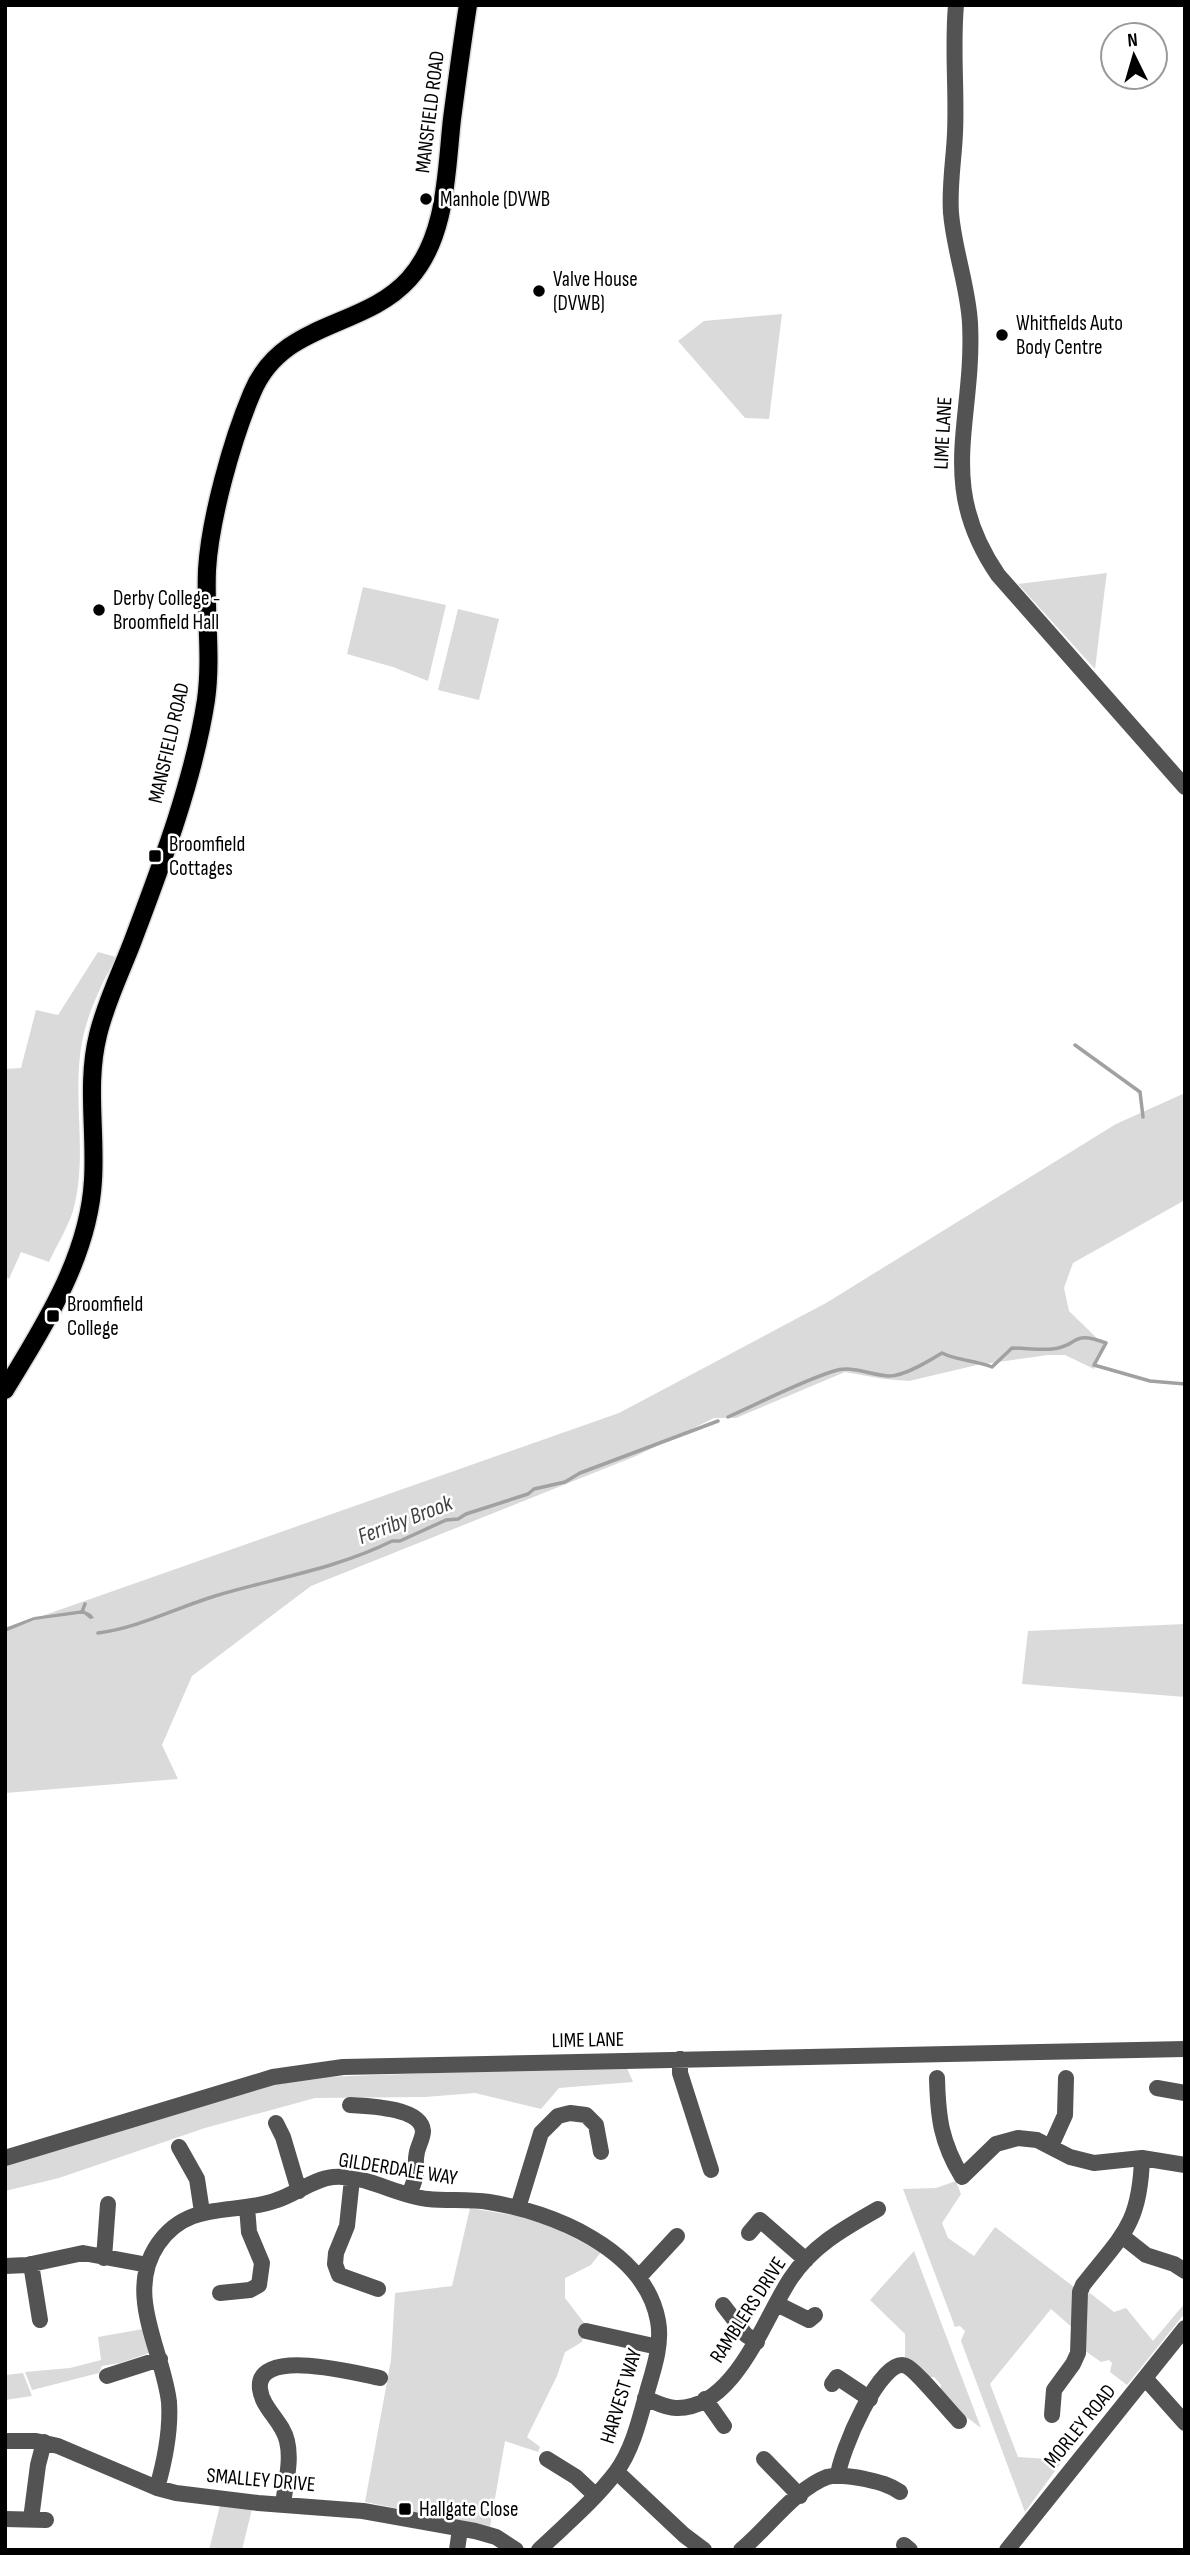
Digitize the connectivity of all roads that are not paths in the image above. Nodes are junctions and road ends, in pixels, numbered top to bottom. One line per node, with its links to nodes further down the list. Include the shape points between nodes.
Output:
1 (468, 5): 4 (main road, MANSFIELD ROAD, via 440,215 425,258 409,280 388,297 297,340 279,354 263,372 244,412 209,546 208,677 201,722 162,859 97,1038 91,1090 93,1177 87,1223 47,1318)
2 (956, 5): 3 (street, LIME LANE, via 951,201 970,321 961,461 971,527 998,575)
3 (1185, 787)
4 (5, 1390)
5 (1185, 2049): 6 (street, LIME LANE)
6 (680, 2059): 14 (street, LIME LANE, via 296,2072); 17 (street, via 680,2073)
7 (937, 2078): 11 (street, via 932,2100 947,2151 962,2177 996,2144 1027,2138)
8 (1066, 2078): 11 (street, via 1058,2097 1064,2118)
9 (350, 2105): 20 (street, via 411,2115 429,2129 417,2151)
10 (276, 2123): 19 (street)
11 (1051, 2146): 15 (street, via 1094,2163)
12 (179, 2147): 26 (street, via 197,2179)
13 (601, 2152): 24 (street, via 596,2125 586,2115 558,2116 541,2133)
14 (5, 2158)
15 (1142, 2158): 16 (street); 29 (street, via 1138,2206)
16 (1185, 2164)
17 (712, 2171)
18 (352, 2179): 19 (street, GILDERDALE WAY, via 324,2179); 20 (street, GILDERDALE WAY); 37 (street, via 349,2217 335,2264 339,2275)
19 (299, 2191): 23 (street, GILDERDALE WAY)
20 (409, 2195): 21 (street, GILDERDALE WAY)
21 (482, 2202): 24 (street, HARVEST WAY)
22 (108, 2204): 30 (street)
23 (247, 2207): 26 (street, GILDERDALE WAY); 38 (street, via 249,2232 262,2263 259,2285)
24 (518, 2208): 36 (street, HARVEST WAY, via 574,2227)
25 (878, 2209): 31 (street, RAMBLERS DRIVE, via 826,2239)
26 (202, 2212): 33 (street, GILDERDALE WAY, via 172,2228)
27 (748, 2233): 31 (street, via 760,2220)
28 (677, 2236): 36 (street)
29 (1122, 2236): 35 (street, via 1146,2255); 55 (street, via 1083,2285 1078,2353 1046,2394)
30 (104, 2258): 32 (street, via 83,2253); 33 (street)
31 (806, 2260): 39 (street, RAMBLERS DRIVE)
32 (31, 2264): 34 (street); 42 (street)
33 (148, 2265): 47 (street, GILDERDALE WAY, via 144,2297)
34 (5, 2266)
35 (1185, 2272)
36 (639, 2277): 46 (street, HARVEST WAY, via 658,2320)
37 (378, 2289)
38 (220, 2293)
39 (777, 2304): 41 (street, via 809,2320); 45 (street, RAMBLERS DRIVE)
40 (723, 2305): 45 (street)
41 (815, 2315)
42 (40, 2320)
43 (1185, 2328): 50 (street, MORLEY ROAD)
44 (586, 2331): 46 (street)
45 (757, 2342): 53 (street, RAMBLERS DRIVE, via 738,2370)
46 (658, 2347): 52 (street, HARVEST WAY)
47 (160, 2358): 48 (street); 65 (street, GILDERDALE WAY, via 169,2428)
48 (107, 2376)
49 (380, 2378): 69 (street, via 310,2364 271,2370 261,2380 261,2396 288,2443)
50 (1145, 2378): 57 (street); 77 (street, MORLEY ROAD)
51 (832, 2384): 54 (street, via 838,2377)
52 (645, 2398): 53 (street, RAMBLERS DRIVE, via 675,2408); 63 (street, HARVEST WAY)
53 (705, 2399): 58 (street)
54 (870, 2399): 56 (street, via 887,2372 906,2365); 64 (street, via 845,2447)
55 (1052, 2415)
56 (960, 2421)
57 (1185, 2423)
58 (724, 2426)
59 (5, 2441): 60 (street, SMALLEY DRIVE)
60 (44, 2442): 65 (street, SMALLEY DRIVE); 70 (street, via 34,2491 39,2519)
61 (547, 2459): 67 (street)
62 (764, 2459): 68 (street)
63 (617, 2472): 67 (street, HARVEST WAY); 76 (street)
64 (838, 2476): 66 (street, via 889,2484); 68 (street)
65 (156, 2488): 69 (street, SMALLEY DRIVE)
66 (900, 2492)
67 (596, 2495): 75 (street, HARVEST WAY)
68 (800, 2496): 72 (street)
69 (283, 2505): 71 (street, SMALLEY DRIVE, via 363,2511)
70 (5, 2519)
71 (460, 2529): 73 (street); 74 (street, SMALLEY DRIVE, via 496,2537)
72 (745, 2549)
73 (457, 2550)
74 (516, 2550)
75 (539, 2550)
76 (704, 2550)
77 (1007, 2550)

